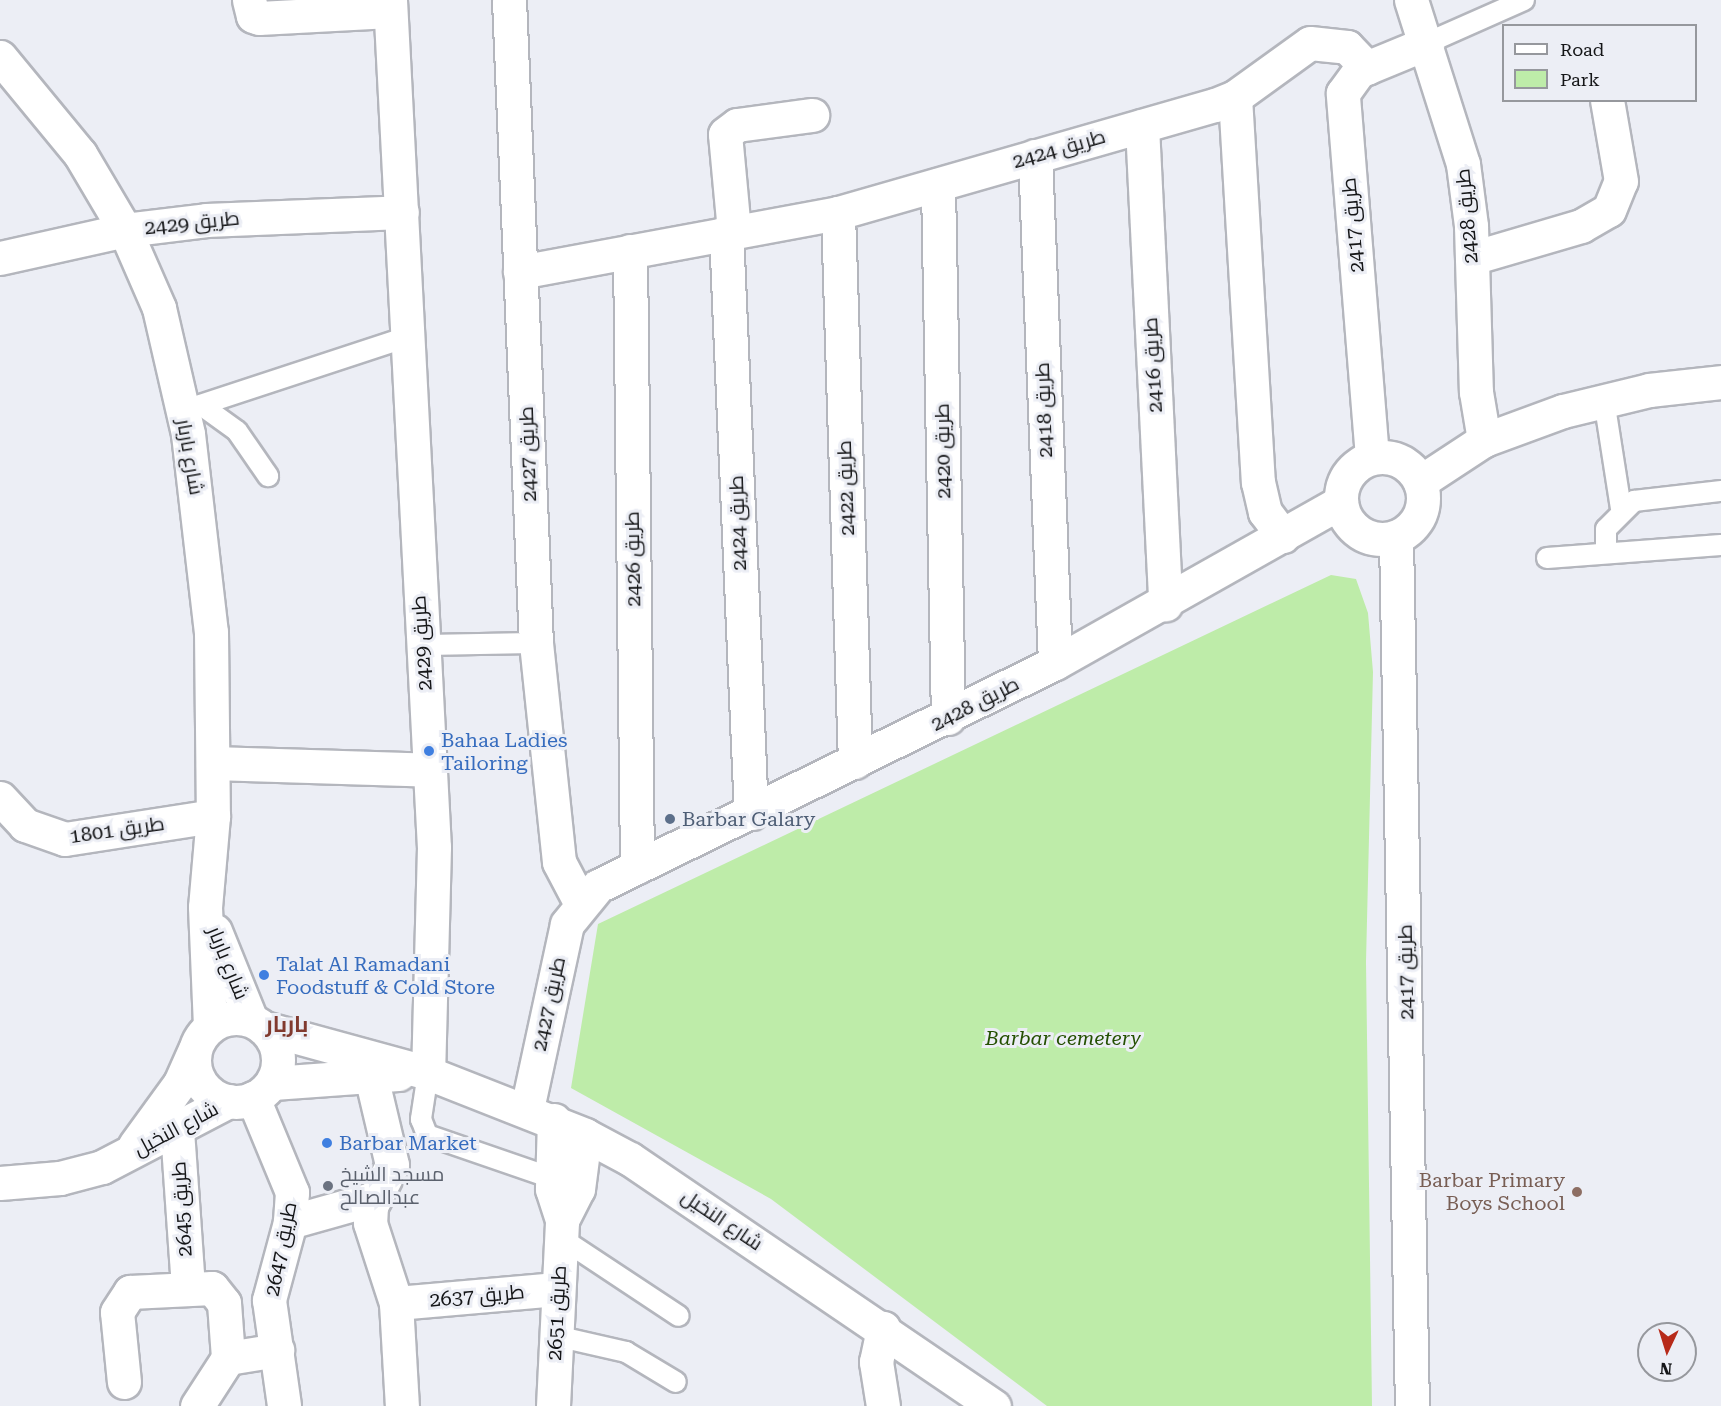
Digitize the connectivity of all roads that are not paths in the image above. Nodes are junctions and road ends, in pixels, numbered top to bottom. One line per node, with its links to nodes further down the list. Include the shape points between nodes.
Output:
1 (249, 0): 5 (street, via 253,16 259,18)
2 (509, 0): 22 (street, طريق 2427)
3 (1411, 0): 6 (street, طريق 2428)
4 (1524, 0): 6 (lane)
5 (390, 5): 15 (street, طريق 2429)
6 (1427, 43): 8 (street, طريق 2417); 21 (street, طريق 2428, via 1458,134)
7 (0, 57): 17 (street, شارع باربار, via 80,154)
8 (1367, 68): 9 (street, طريق 2424, via 1347,47 1310,43); 28 (street, طريق 2417, via 1346,84 1343,102)
9 (1235, 98): 12 (street, طريق 2424); 34 (street, via 1258,482 1265,512)
10 (1607, 102): 21 (street, via 1622,181 1609,210 1581,226)
11 (812, 116): 18 (street, via 737,125 725,134)
12 (1142, 126): 13 (street, طريق 2424); 39 (street, طريق 2416)
13 (1035, 156): 14 (street, طريق 2424); 42 (street, طريق 2418)
14 (938, 185): 16 (street, طريق 2424); 43 (street, طريق 2420)
15 (402, 212): 17 (street, طريق 2429, via 304,213); 23 (street, طريق 2429)
16 (838, 213): 18 (street, طريق 2424); 44 (street, طريق 2422)
17 (125, 230): 20 (street, طريق 2429); 26 (street, شارع باربار, via 159,308)
18 (730, 231): 19 (street, طريق 2424); 48 (street, طريق 2424)
19 (630, 251): 22 (street, طريق 2424); 50 (street, طريق 2426)
20 (0, 258)
21 (1472, 258): 27 (street, طريق 2428, via 1476,392)
22 (520, 272): 40 (street, طريق 2427)
23 (407, 337): 26 (lane); 41 (street, طريق 2429)
24 (1721, 382): 25 (street)
25 (1604, 400): 27 (street); 33 (lane)
26 (192, 408): 29 (lane, via 237,431); 45 (street, شارع باربار, via 206,566)
27 (1484, 440): 30 (street)
28 (1372, 457): 30 (street, via 1406,464); 32 (street, via 1345,479)
29 (268, 476)
30 (1420, 482): 35 (street, via 1424,495 1417,521)
31 (1721, 491): 33 (lane, via 1647,496)
32 (1341, 502): 34 (street, طريق 2428); 35 (street, via 1360,533)
33 (1622, 508): 37 (lane, via 1606,529)
34 (1283, 536): 39 (street, طريق 2428)
35 (1396, 537): 83 (street, طريق 2417)
36 (1721, 545): 37 (lane)
37 (1606, 553): 38 (lane)
38 (1547, 558)
39 (1165, 604): 42 (street, طريق 2428)
40 (536, 643): 41 (lane); 51 (street, طريق 2427, via 559,862)
41 (423, 645): 46 (street, طريق 2429)
42 (1055, 663): 43 (street, طريق 2428)
43 (948, 718): 44 (street, طريق 2428)
44 (855, 762): 48 (street, طريق 2428)
45 (213, 763): 46 (street); 49 (street, شارع باربار)
46 (430, 770): 55 (street, طريق 2429, via 434,847)
47 (3, 809): 49 (street, طريق 1801, via 44,835 65,839)
48 (751, 813): 50 (street, طريق 2428)
49 (213, 816): 52 (street, شارع باربار)
50 (637, 867): 51 (street, طريق 2428)
51 (589, 894): 58 (street, طريق 2427, via 564,936)
52 (205, 907): 53 (street, شارع باربار); 54 (street, شارع باربار)
53 (257, 1024): 54 (street, via 237,1017); 55 (street, شارع النخيل); 57 (street, via 279,1060)
54 (202, 1038): 57 (street, via 197,1078 216,1097); 61 (street, شارع النخيل, via 165,1108)
55 (428, 1073): 56 (street, شارع النخيل); 58 (street, شارع النخيل); 62 (lane, via 421,1119 427,1135)
56 (371, 1076): 57 (street, شارع النخيل); 64 (street, via 392,1165)
57 (251, 1094): 59 (street, شارع النخيل); 65 (street, طريق 2647, via 286,1169)
58 (540, 1114): 60 (street, شارع النخيل); 62 (street, طريق 2651)
59 (177, 1130): 61 (street, شارع النخيل); 67 (street, طريق 2645)
60 (585, 1136): 66 (street, طريق 2651, via 578,1189); 71 (street, شارع النخيل, via 630,1159)
61 (122, 1157): 63 (street, شارع النخيل, via 81,1174)
62 (552, 1178): 66 (street, طريق 2651)
63 (0, 1183)
64 (375, 1198): 65 (street); 69 (street, via 370,1223)
65 (290, 1222): 73 (street, طريق 2647, via 268,1300)
66 (562, 1229): 68 (street, طريق 2651); 70 (lane)
67 (188, 1289): 74 (street, via 212,1288 220,1294); 75 (street, via 123,1297 117,1312)
68 (557, 1289): 69 (street, طريق 2637); 72 (street, طريق 2651)
69 (396, 1303): 79 (street)
70 (679, 1316)
71 (884, 1328): 81 (street, via 876,1362); 82 (street, شارع النخيل)
72 (556, 1336): 76 (lane, via 626,1352); 80 (street, طريق 2651)
73 (277, 1350): 74 (street); 78 (street, طريق 2647)
74 (228, 1358): 77 (street)
75 (124, 1382)
76 (676, 1382)
77 (197, 1406)
78 (284, 1406)
79 (402, 1406)
80 (554, 1406)
81 (883, 1406)
82 (994, 1406)
83 (1412, 1406)

